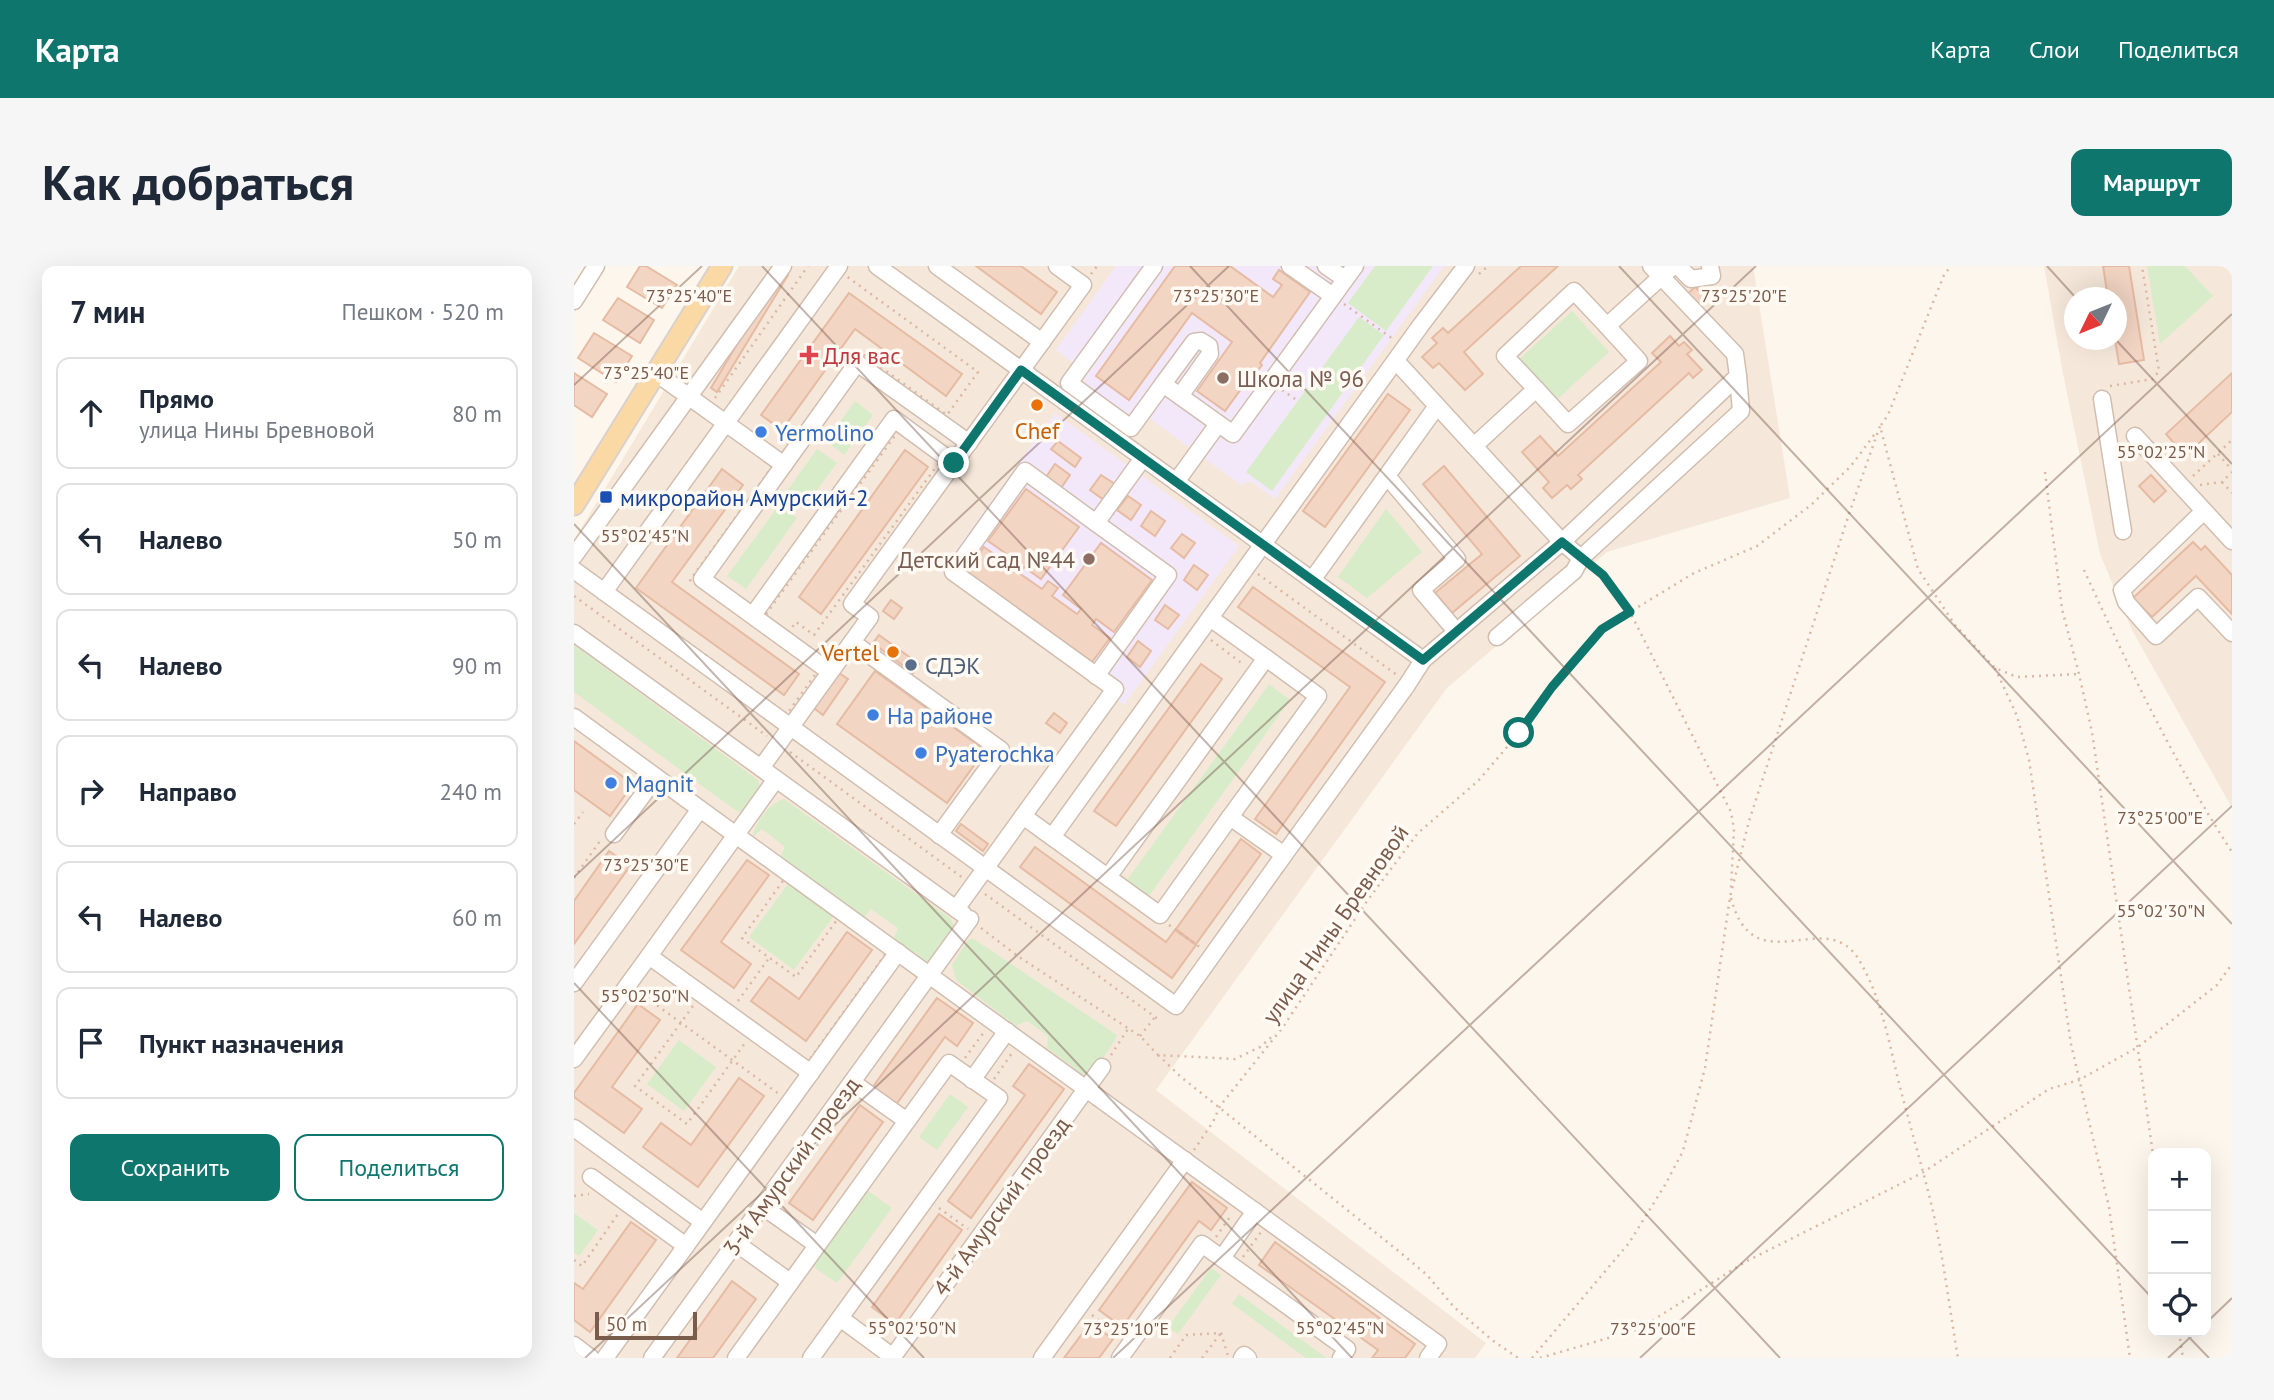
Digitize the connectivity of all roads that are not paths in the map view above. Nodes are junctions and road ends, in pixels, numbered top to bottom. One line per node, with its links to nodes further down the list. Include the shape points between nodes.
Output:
1 (596, 266): 16 (street)
2 (722, 266): 21 (main road)
3 (783, 266): 27 (street)
4 (877, 266): 20 (street)
5 (937, 266): 18 (street)
6 (1057, 266): 18 (street, via 1083,285)
7 (1154, 266): 23 (street)
8 (1290, 266): 15 (street)
9 (1326, 266): 14 (street)
10 (1466, 266): 19 (street)
11 (1710, 266): 12 (street, via 1712,276 1691,279)
12 (1666, 269): 17 (street); 22 (street, via 1734,354)
13 (841, 270): 31 (street)
14 (1350, 273): 15 (street)
15 (1333, 296): 32 (street, via 1233,434)
16 (574, 301)
17 (1607, 326): 25 (street, via 1574,291 1505,356); 25 (street, via 1639,360 1568,424)
18 (1042, 342): 20 (street)
19 (1400, 354): 30 (street); 47 (street)
20 (1021, 370): 29 (street); 34 (street)
21 (656, 373): 27 (street); 41 (main road)
22 (1738, 376): 46 (street); 49 (street, via 1741,411)
23 (1069, 383): 24 (street, via 1131,428); 29 (street)
24 (1163, 384): 28 (street); 28 (street, via 1194,342 1209,346 1210,354)
25 (1536, 389): 35 (street)
26 (2100, 394): 44 (street)
27 (689, 396): 31 (street); 48 (street)
28 (1180, 396): 32 (street)
29 (1059, 397): 36 (street)
30 (1437, 406): 35 (street); 39 (street)
31 (726, 423): 38 (street); 52 (street)
32 (1218, 424): 40 (street)
33 (2135, 436): 42 (street)
34 (969, 443): 37 (street); 38 (street, via 857,363)
35 (1474, 446): 46 (street)
36 (1143, 458): 40 (street); 43 (street)
37 (948, 461): 53 (street, via 894,419); 59 (street, via 852,604 870,617)
38 (784, 465): 53 (street, via 702,579)
39 (1387, 476): 51 (street); 55 (street, via 1457,559 1421,590)
40 (1176, 482): 47 (street)
41 (574, 505)
42 (2204, 511): 45 (street); 57 (street, via 2122,590 2126,602 2156,636 2198,597)
43 (1096, 523): 63 (street, via 1168,575); 63 (street, via 1025,471 953,572)
44 (2123, 531)
45 (2232, 541)
46 (1562, 542): 49 (street); 55 (street)
47 (1263, 545): 51 (street); 54 (street)
48 (574, 556)
49 (1581, 558): 58 (street, via 1574,571)
50 (574, 570): 52 (street)
51 (1312, 580): 61 (street)
52 (604, 592): 65 (street)
53 (752, 615): 62 (street)
54 (1210, 618): 60 (street); 75 (street)
55 (1456, 631): 61 (street)
56 (574, 633): 66 (street)
57 (2232, 633)
58 (1497, 637)
59 (852, 642): 62 (street); 73 (street, via 1001,750)
60 (1266, 658): 71 (street, via 1318,696); 78 (street)
61 (1423, 660): 76 (street)
62 (830, 672): 65 (street)
63 (1096, 676): 70 (street, via 1115,689)
64 (574, 717): 67 (street)
65 (790, 727): 66 (street); 73 (street)
66 (761, 768): 68 (street)
67 (656, 776): 69 (street); 74 (street)
68 (776, 779): 72 (street); 79 (street)
69 (700, 809): 72 (street); 83 (street)
70 (1023, 816): 75 (street); 77 (street)
71 (1230, 817): 76 (street); 78 (street, via 1160,915)
72 (736, 835): 80 (street); 81 (street)
73 (939, 835): 77 (street)
74 (608, 837)
75 (1052, 837): 78 (street)
76 (1284, 855): 77 (street, via 1175,1006)
77 (986, 868): 79 (street)
78 (1108, 877)
79 (956, 909): 82 (street, 3-й Амурский проезд, via 972,920)
80 (898, 952): 82 (street); 87 (street, 3-й Амурский проезд)
81 (649, 956): 85 (street); 87 (street)
82 (930, 975): 84 (street); 89 (street, 3-й Амурский проезд)
83 (574, 983)
84 (1007, 1031): 88 (street); 90 (street)
85 (574, 1059)
86 (1102, 1067): 90 (street, 4-й Амурский проезд)
87 (811, 1073): 97 (street, 3-й Амурский проезд)
88 (972, 1080): 91 (street, via 949,1063); 103 (street, via 999,1098)
89 (852, 1082): 91 (street); 95 (street, 3-й Амурский проезд)
90 (1087, 1089): 93 (street); 105 (street, 4-й Амурский проезд)
91 (907, 1121): 99 (street)
92 (574, 1128): 97 (street)
93 (1185, 1160): 96 (street); 110 (street)
94 (591, 1177): 100 (street)
95 (762, 1206): 98 (street, 3-й Амурский проезд); 99 (street)
96 (1255, 1211): 101 (street); 115 (street, via 1438,1344)
97 (703, 1222): 100 (street, 3-й Амурский проезд)
98 (736, 1243): 102 (street); 107 (street, 3-й Амурский проезд)
99 (817, 1245): 102 (street)
100 (686, 1246): 106 (street, 3-й Амурский проезд)
101 (1222, 1258): 111 (street, via 1202,1244); 114 (street, via 1347,1349)
102 (790, 1282): 108 (street)
103 (840, 1318): 105 (street); 109 (street)
104 (574, 1345): 106 (street)
105 (892, 1357)
106 (602, 1358)
107 (652, 1358)
108 (736, 1358)
109 (811, 1358)
110 (1042, 1358)
111 (1120, 1358)
112 (1242, 1358): 113 (street)
113 (1248, 1358)
114 (1341, 1358)
115 (1428, 1358)

